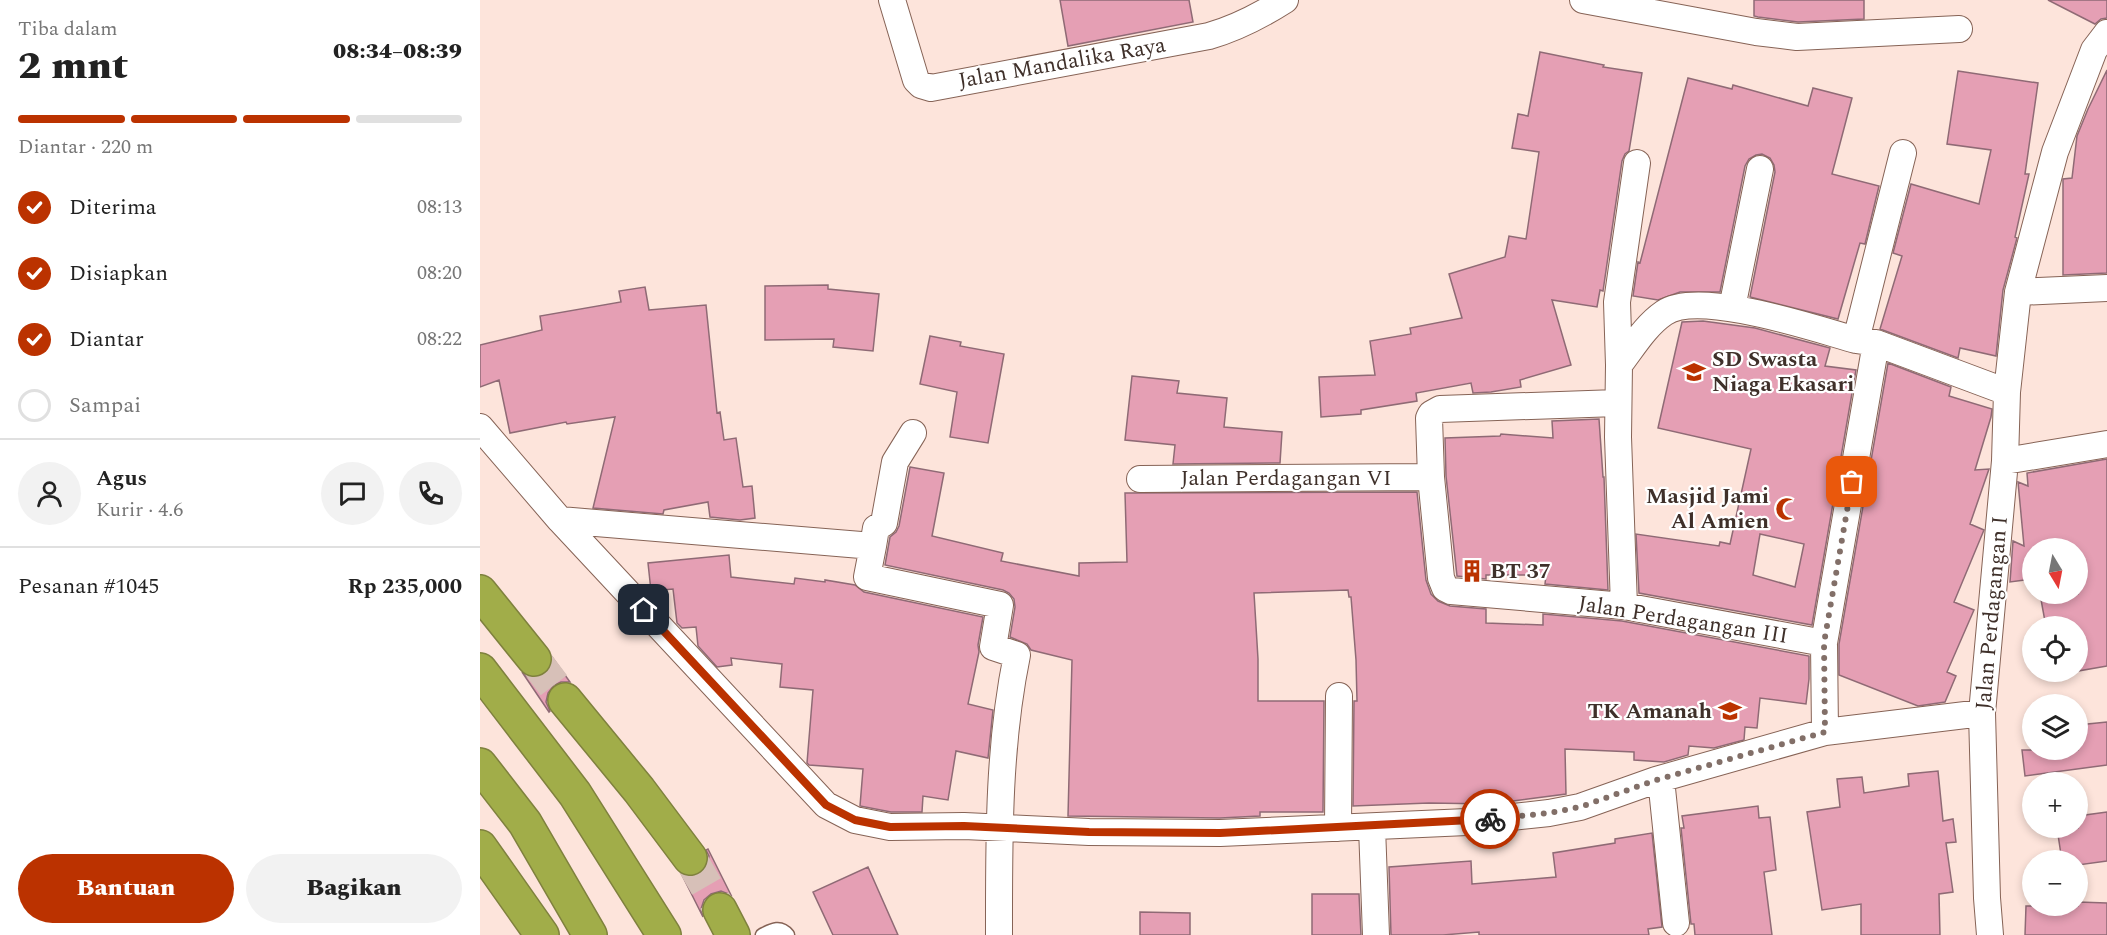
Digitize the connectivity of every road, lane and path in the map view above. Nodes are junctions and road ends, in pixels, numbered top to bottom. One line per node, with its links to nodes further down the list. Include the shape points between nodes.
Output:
1 (892, 0): 2 (street, Jalan Mandalika Raya, via 916,80 931,88 1209,36 1234,28)
2 (1285, 0)
3 (1583, 0): 4 (street, via 1797,37)
4 (1959, 29)
5 (2107, 33): 10 (street, Jalan Perdagangan I, via 2094,50 2055,152)
6 (1903, 153): 12 (street)
7 (1637, 163): 13 (street, via 1617,291)
8 (1760, 169): 11 (street)
9 (2107, 288): 10 (street)
10 (2018, 292): 14 (street, Jalan Perdagangan I)
11 (1732, 308): 12 (street); 13 (street, via 1705,305 1666,311 1646,328)
12 (1866, 342): 14 (street); 26 (street)
13 (1619, 365): 15 (street)
14 (2007, 392): 19 (street, Jalan Perdagangan I)
15 (1617, 404): 20 (street, via 1440,409 1429,418); 25 (street)
16 (480, 427): 22 (street)
17 (913, 433): 23 (street, via 895,462 884,523 876,528)
18 (2107, 444): 19 (street)
19 (2005, 461): 31 (street, Jalan Perdagangan I)
20 (1431, 477): 21 (street, Jalan Perdagangan VI); 25 (street, Jalan Perdagangan III, via 1445,588)
21 (1140, 479)
22 (560, 520): 23 (street); 35 (street, via 826,805 855,820 890,827)
23 (873, 546): 35 (street, via 867,577 1000,605 993,647 1017,655 1011,683)
24 (480, 592): 27 (highway)
25 (1624, 606): 26 (street, Jalan Perdagangan III)
26 (1824, 643): 32 (street)
27 (534, 659)
28 (480, 670): 43 (highway, via 575,794)
29 (1339, 696): 37 (street)
30 (565, 700): 39 (highway)
31 (1982, 713): 32 (street); 48 (street, Jalan Perdagangan I)
32 (1825, 732): 34 (street)
33 (480, 765): 42 (highway, via 525,823)
34 (1661, 779): 36 (street, via 1580,807 1549,813); 40 (street)
35 (999, 827): 37 (street, via 1220,833); 46 (street)
36 (1372, 827): 37 (street); 47 (street)
37 (1338, 828)
38 (480, 847): 41 (highway)
39 (690, 858)
40 (1676, 923)
41 (542, 935)
42 (590, 935)
43 (664, 935)
44 (762, 935): 45 (lane, via 777,928)
45 (788, 935)
46 (999, 935)
47 (1376, 935)
48 (1990, 935)

